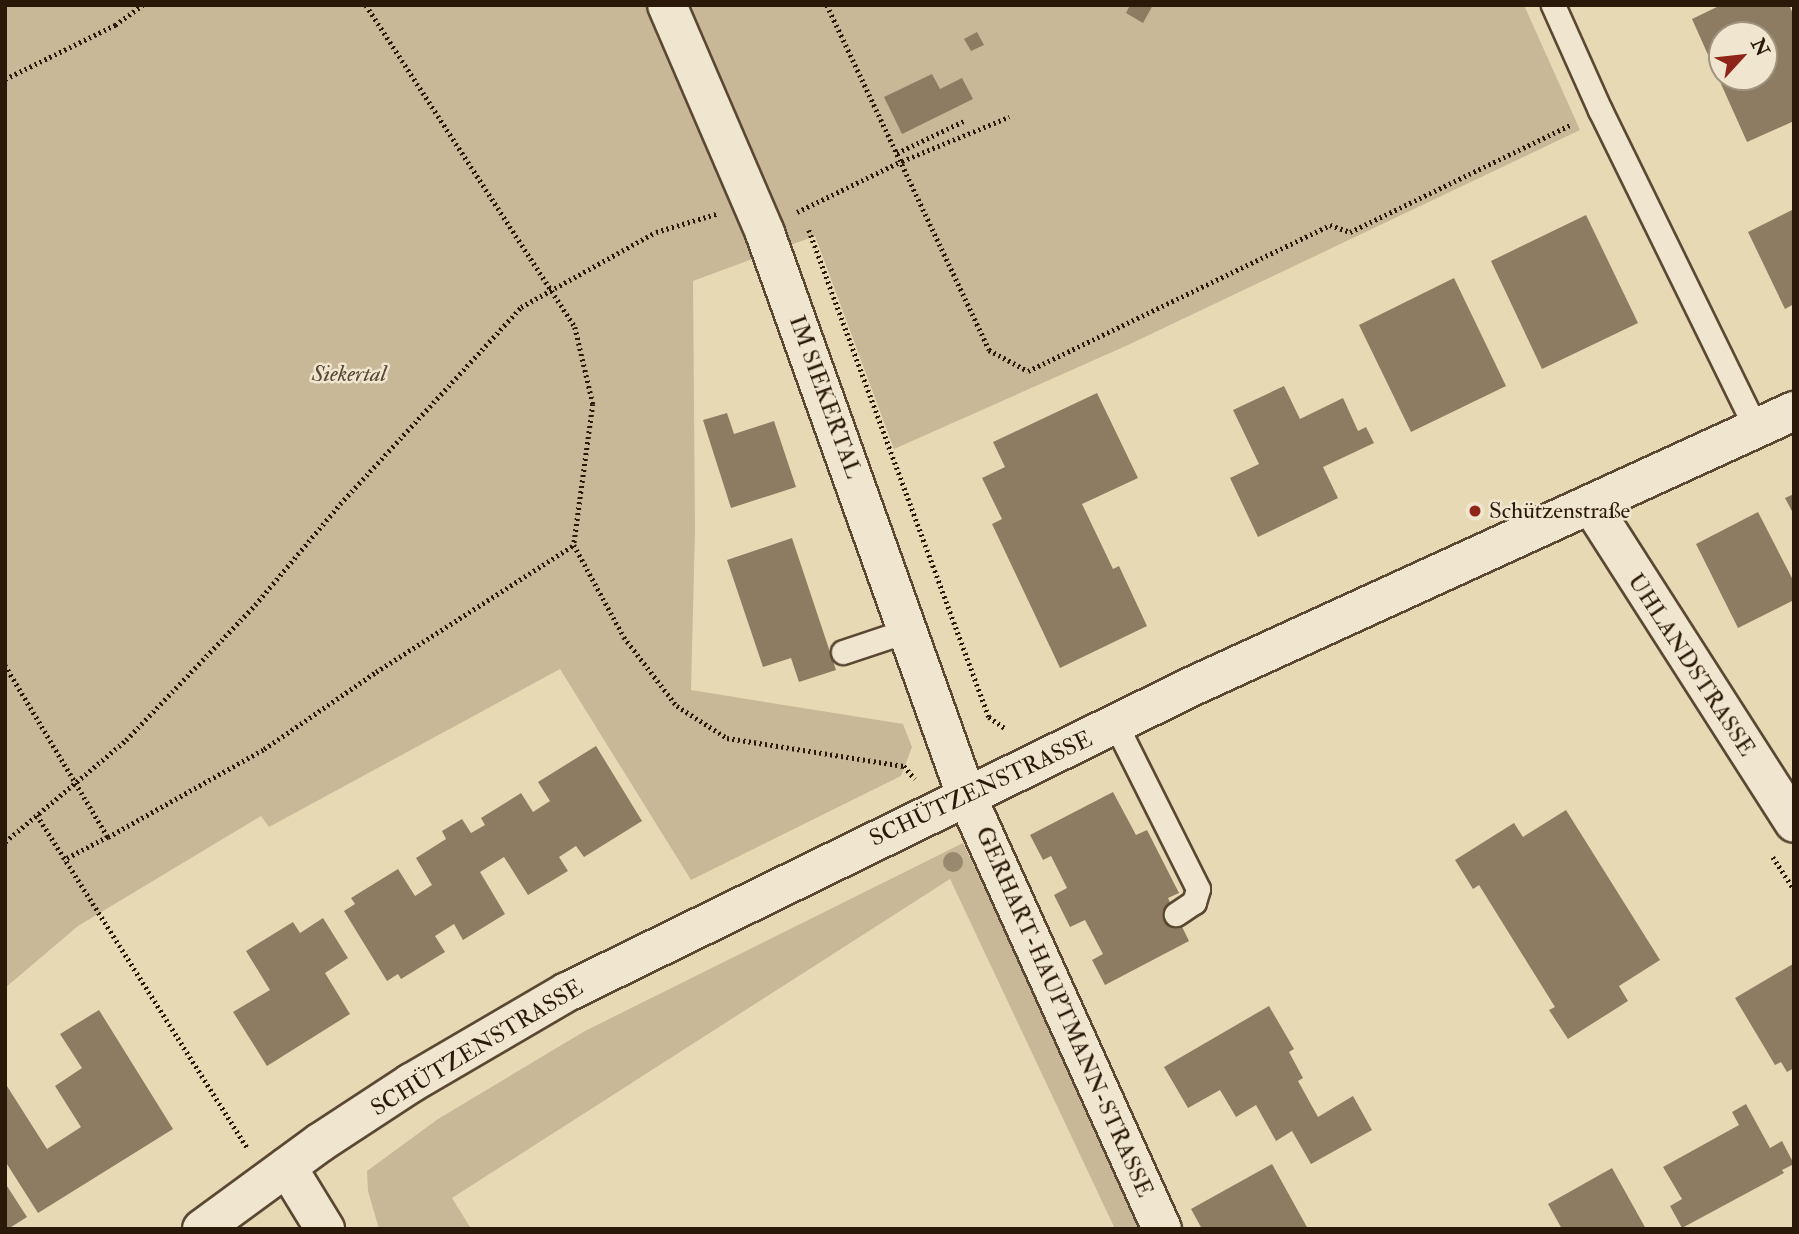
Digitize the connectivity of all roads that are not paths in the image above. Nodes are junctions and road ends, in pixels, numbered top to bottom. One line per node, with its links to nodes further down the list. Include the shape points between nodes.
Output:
1 (667, 5): 6 (street, IM SIEKERTAL, via 765,233)
2 (1553, 5): 4 (lane)
3 (1794, 411): 4 (street, SCHÜTZENSTRASSE)
4 (1756, 428): 5 (street, SCHÜTZENSTRASSE)
5 (1591, 505): 8 (street, SCHÜTZENSTRASSE); 10 (street, UHLANDSTRASSE)
6 (909, 630): 7 (lane); 9 (street, IM SIEKERTAL)
7 (843, 652)
8 (1116, 725): 9 (street, SCHÜTZENSTRASSE); 11 (lane, via 1198,889 1194,902)
9 (966, 796): 12 (street, SCHÜTZENSTRASSE, via 567,992 411,1083); 15 (street, GERHART-HAUPTMANN-STRASSE)
10 (1794, 823)
11 (1176, 914)
12 (278, 1174): 13 (street, SCHÜTZENSTRASSE); 14 (street)
13 (202, 1229)
14 (325, 1229)
15 (1162, 1229)

